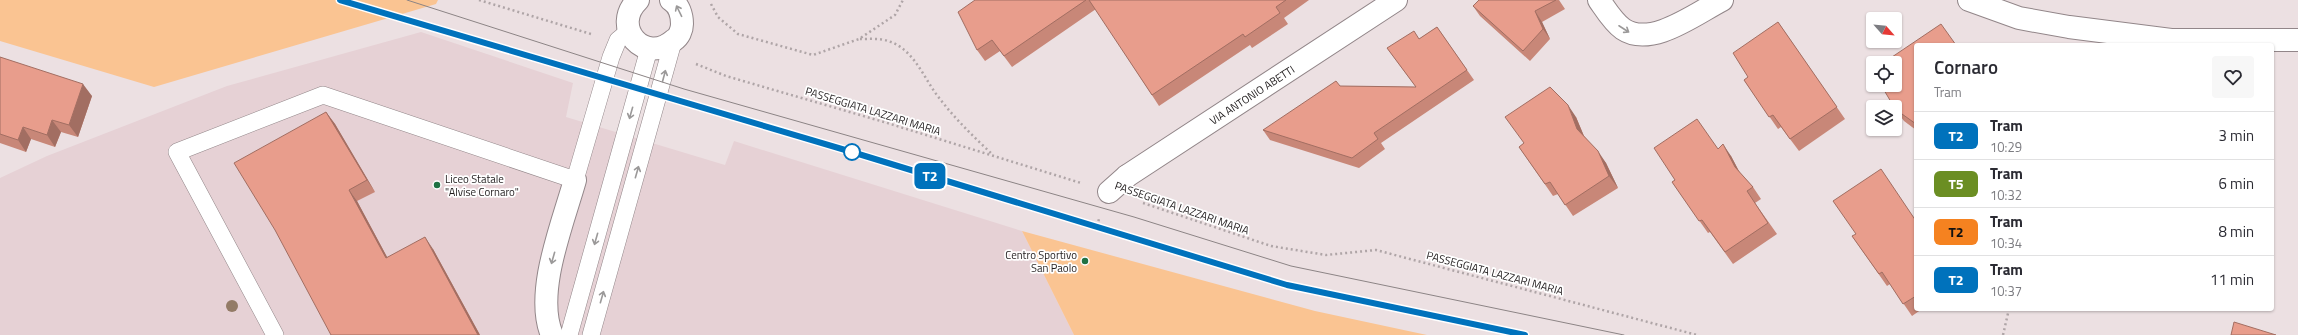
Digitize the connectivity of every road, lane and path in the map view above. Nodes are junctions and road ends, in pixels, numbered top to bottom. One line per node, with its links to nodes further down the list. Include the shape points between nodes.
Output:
1 (478, 0): 10 (path, via 592,34)
2 (638, 0): 11 (street, via 629,13)
3 (671, 0): 14 (street, one-way to 3, via 682,28 679,9)
4 (708, 0): 12 (path, via 718,17 738,34 813,55)
5 (903, 0): 12 (path, via 895,15)
6 (1396, 0): 18 (street, VIA ANTONIO ABETTI, via 1127,176)
7 (1599, 0): 8 (street, one-way to 8, via 1616,24 1632,34 1646,36 1660,33)
8 (1722, 0)
9 (1969, 0): 13 (street, via 2019,18 2170,40)
10 (595, 27)
11 (629, 31): 15 (street, via 633,39); 17 (lane, via 618,40 611,57)
12 (859, 38): 16 (path, via 888,41 903,50 918,64 939,98 967,131)
13 (2298, 40)
14 (671, 47): 15 (street); 16 (path, PASSEGGIATA LAZZARI MARIA, via 726,76); 23 (lane, one-way to 14)
15 (648, 49): 22 (lane, one-way to 22)
16 (995, 156): 18 (path, PASSEGGIATA LAZZARI MARIA)
17 (576, 180): 20 (lane, via 323,95 177,152); 21 (street, one-way to 21, via 547,281 546,322)
18 (1109, 192): 24 (path, PASSEGGIATA LAZZARI MARIA, via 1271,246 1326,255 1376,250)
19 (2009, 311): 25 (path)
20 (275, 335)
21 (552, 335)
22 (569, 335)
23 (591, 335)
24 (1697, 335)
25 (2004, 335)

